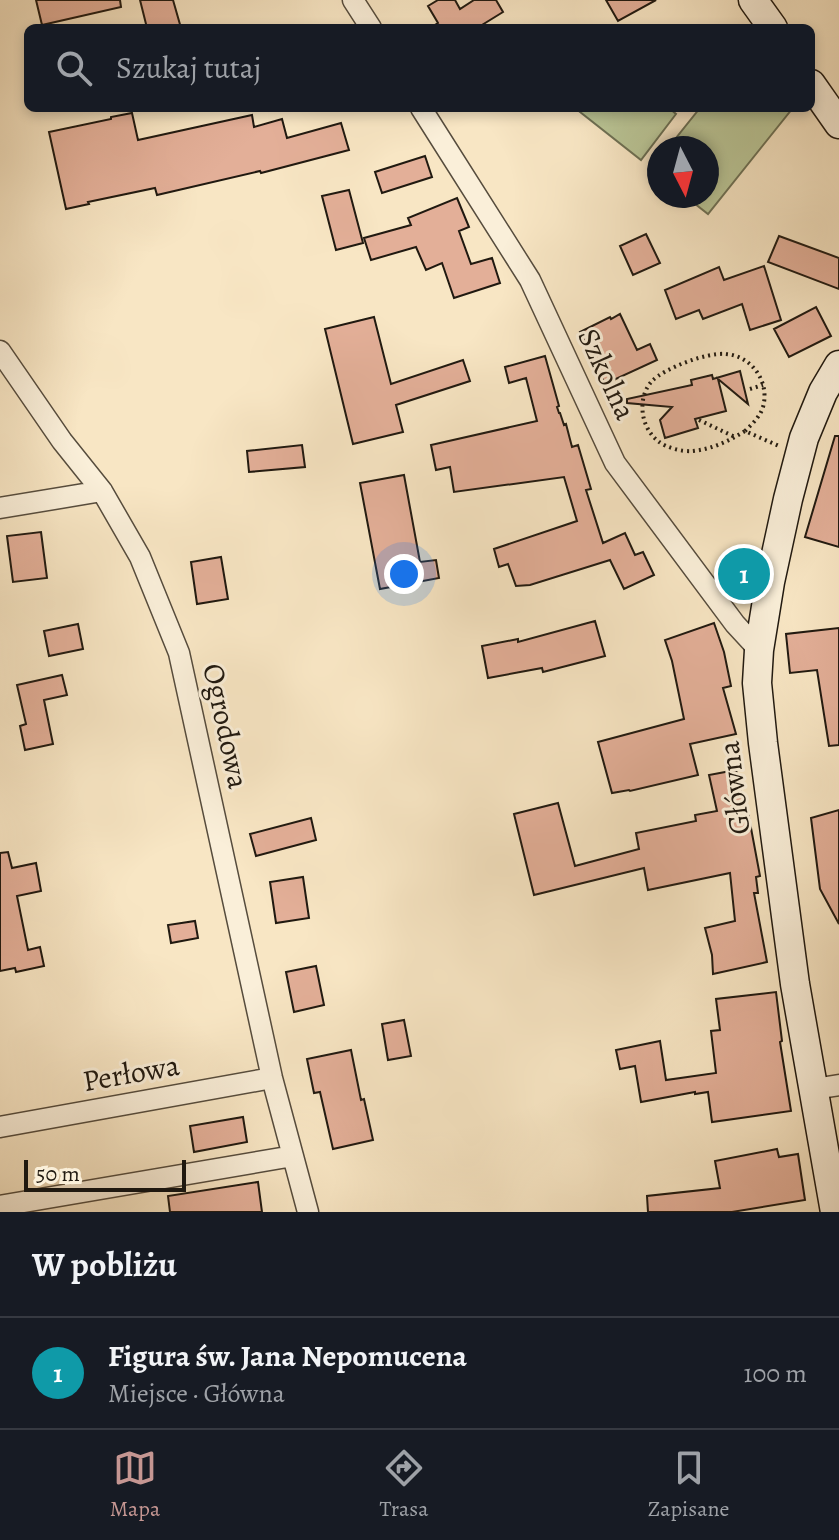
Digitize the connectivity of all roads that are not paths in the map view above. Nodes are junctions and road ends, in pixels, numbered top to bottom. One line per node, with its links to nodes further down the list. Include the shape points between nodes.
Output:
1 (353, 0): 3 (street)
2 (753, 0): 4 (street)
3 (368, 24)
4 (770, 24)
5 (815, 90): 7 (street)
6 (424, 112): 12 (street, Szkolna, via 530,280 615,463)
7 (839, 124)
8 (0, 351): 10 (street, Ogrodowa)
9 (839, 365): 12 (street, Główna, via 799,455)
10 (102, 491): 11 (street); 13 (street, Ogrodowa, via 140,557 179,653)
11 (0, 508)
12 (759, 650): 14 (street, Główna, via 763,743 795,984)
13 (272, 1078): 15 (street, Perłowa); 16 (street, Ogrodowa)
14 (826, 1087): 19 (street, Główna)
15 (0, 1127)
16 (293, 1156): 17 (street); 18 (street, Ogrodowa)
17 (0, 1206)
18 (308, 1212)
19 (835, 1212)

